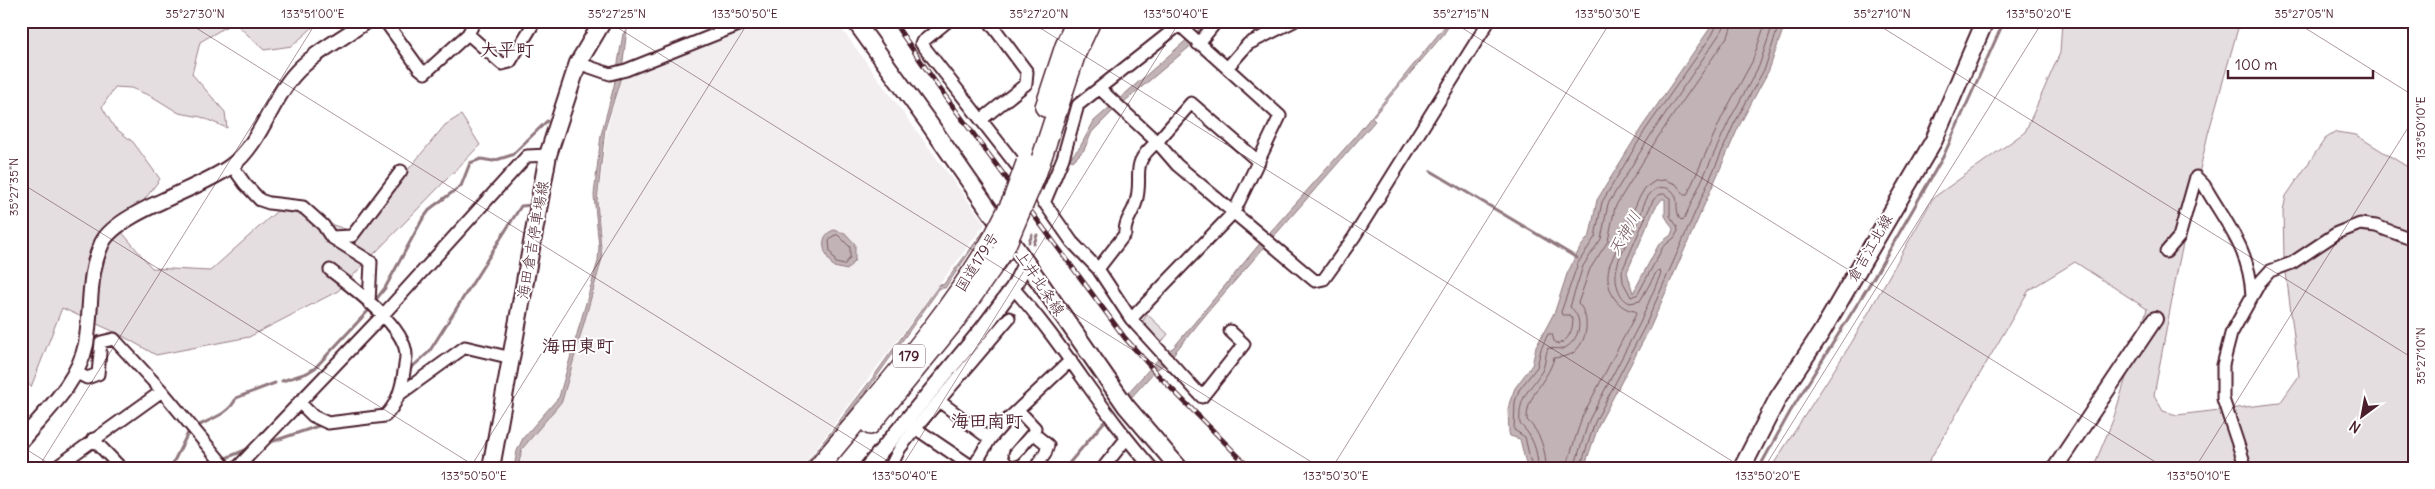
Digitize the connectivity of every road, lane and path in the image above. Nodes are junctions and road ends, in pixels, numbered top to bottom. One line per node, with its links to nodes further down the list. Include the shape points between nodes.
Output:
1 (366, 21): 26 (street, via 294,74 251,144)
2 (385, 21): 17 (street, via 425,73)
3 (475, 21): 17 (street)
4 (535, 21): 17 (street, via 510,62 502,64)
5 (603, 21): 19 (main road, 海田倉吉停車場線)
6 (749, 21): 19 (street, via 626,70 610,74)
7 (855, 21): 35 (main road, 上井北条線)
8 (948, 21): 22 (street, via 921,43)
9 (989, 21): 22 (street, via 1027,72 1026,84)
10 (1076, 21): 27 (highway, 国道179号 / 179, via 1065,46)
11 (1090, 21): 27 (highway, 国道179号 / 179)
12 (1217, 21): 18 (street)
13 (1294, 21): 20 (street, via 1248,44)
14 (1489, 21): 30 (street, via 1324,279 1315,281)
15 (1985, 21): 75 (main road, 倉吉江北線, via 1934,140 1821,333 1778,398)
16 (1179, 23): 18 (street); 21 (street)
17 (468, 34)
18 (1198, 44): 20 (street)
19 (578, 64): 24 (main road, 海田倉吉停車場線)
20 (1226, 68): 25 (street, via 1280,116)
21 (1100, 89): 23 (street); 29 (street, via 1078,105 1063,158)
22 (981, 120): 29 (street)
23 (1157, 142): 25 (street, via 1191,103); 30 (street, via 1176,165); 36 (street, via 1138,165 1136,202 1125,226 1125,234)
24 (548, 155): 41 (street, via 526,156); 46 (main road, 海田倉吉停車場線)
25 (1259, 162): 30 (street)
26 (232, 166): 31 (street, via 260,200 269,204 303,207); 48 (street, via 212,179 124,221 102,242 92,283 86,346)
27 (1031, 169): 33 (highway, 国道179号 / 179, bridge, via 1013,199)
28 (401, 170): 31 (street, via 352,236)
29 (1044, 203): 36 (street, via 1072,242)
30 (1234, 212): 43 (street)
31 (331, 237): 40 (street, via 371,262)
32 (2414, 240): 39 (street, via 2376,226 2360,224 2348,227 2292,263 2270,272)
33 (998, 245): 66 (highway, 国道179号 / 179); 67 (highway, 国道179号 / 179, via 954,322)
34 (2166, 252): 39 (street, via 2179,238 2196,177 2204,185 2246,258)
35 (1026, 262): 38 (street); 74 (main road, 上井北条線, via 1126,406)
36 (1098, 269): 43 (street)
37 (330, 270): 40 (street, via 360,292)
38 (1013, 288): 47 (street); 54 (street)
39 (2252, 298): 77 (street, via 2232,334 2222,364 2223,400)
40 (369, 303): 41 (street)
41 (382, 316): 50 (street, via 394,326 406,354); 52 (street)
42 (1009, 318): 51 (street)
43 (1132, 319): 45 (street, via 1202,397 1244,344)
44 (2155, 319): 76 (street)
45 (1230, 331)
46 (512, 358): 50 (street, via 465,347); 65 (main road, 海田倉吉停車場線)
47 (1071, 360): 53 (street); 58 (street)
48 (75, 372): 49 (street, via 87,378 98,374 101,342 114,339); 59 (street, via 64,392)
49 (162, 392): 56 (street); 63 (street)
50 (400, 394): 52 (street, via 385,416 328,423 313,416)
51 (939, 401): 54 (street); 57 (street)
52 (299, 402): 64 (street)
53 (1018, 410): 55 (street, via 1035,428); 57 (street)
54 (910, 425): 68 (street); 69 (street); 70 (street)
55 (1033, 433): 60 (street); 71 (street, via 1048,445)
56 (93, 439): 61 (street); 62 (street)
57 (990, 439): 70 (street)
58 (1126, 439): 72 (street); 73 (street)
59 (21, 441)
60 (1015, 454)
61 (55, 468)
62 (121, 468)
63 (226, 468)
64 (237, 468)
65 (491, 468)
66 (818, 468)
67 (835, 468)
68 (867, 468)
69 (890, 468)
70 (973, 468)
71 (1035, 468)
72 (1103, 468)
73 (1152, 468)
74 (1179, 468)
75 (1742, 468)
76 (2055, 468)
77 (2246, 468)

